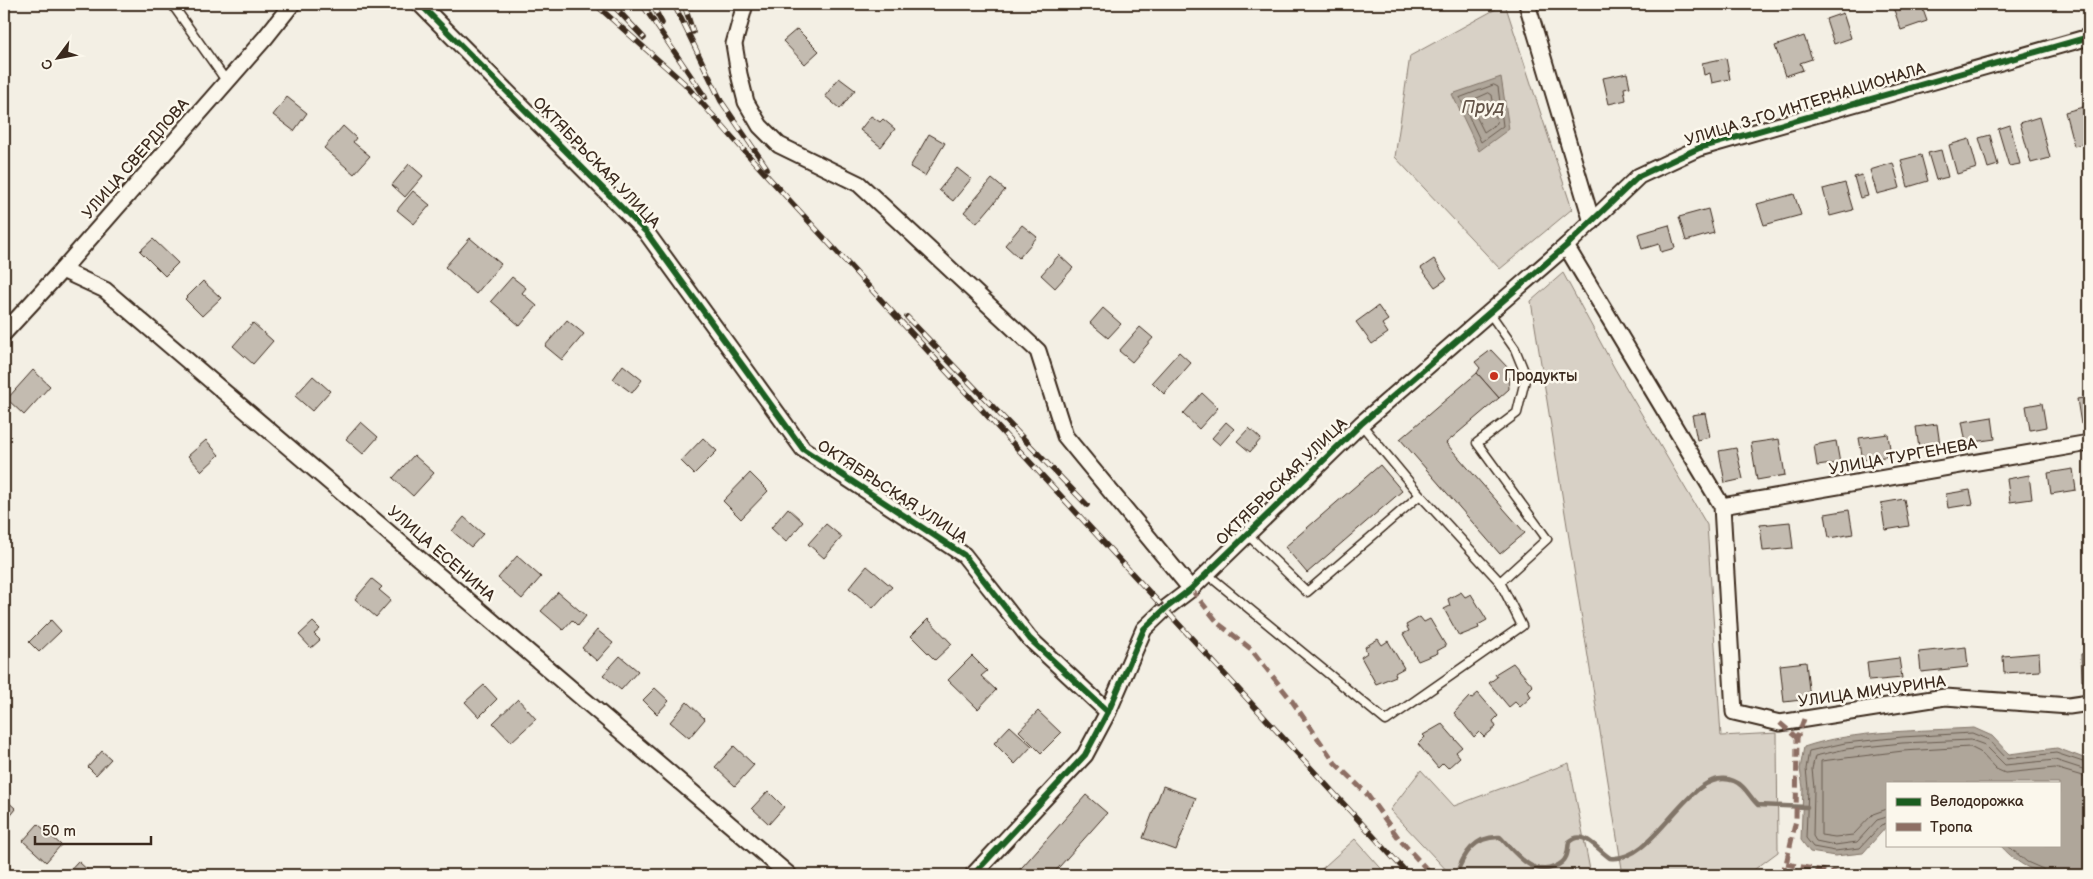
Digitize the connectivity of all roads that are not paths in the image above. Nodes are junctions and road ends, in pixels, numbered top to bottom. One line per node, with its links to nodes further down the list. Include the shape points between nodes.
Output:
1 (172, 4): 7 (lane)
2 (292, 4): 7 (street, УЛИЦА СВЕРДЛОВА)
3 (420, 4): 22 (street, ОКТЯБРЬСКАЯ УЛИЦА, via 646,232 803,449 964,555 1030,639)
4 (745, 4): 20 (street, via 734,44 746,102 760,126 779,145 859,184 1038,351 1065,436)
5 (1527, 4): 8 (street)
6 (2089, 37): 8 (street, УЛИЦА 3-ГО ИНТЕРНАЦИОНАЛА, via 1699,148 1639,176)
7 (227, 82): 10 (street, УЛИЦА СВЕРДЛОВА)
8 (1592, 222): 9 (street, УЛИЦА 3-ГО ИНТЕРНАЦИОНАЛА)
9 (1566, 246): 11 (street, УЛИЦА 3-ГО ИНТЕРНАЦИОНАЛА); 16 (street)
10 (62, 270): 12 (street, УЛИЦА СВЕРДЛОВА); 23 (street, УЛИЦА ЕСЕНИНА, via 105,290)
11 (1489, 312): 13 (street, ОКТЯБРЬСКАЯ УЛИЦА); 19 (lane, via 1515,349 1526,376 1517,413 1478,444 1547,539)
12 (4, 333)
13 (1361, 424): 15 (lane); 17 (street, ОКТЯБРЬСКАЯ УЛИЦА)
14 (2089, 443): 16 (street, УЛИЦА ТУРГЕНЕВА)
15 (1420, 495): 17 (lane, via 1307,592); 19 (lane)
16 (1722, 506): 21 (street, УЛИЦА МИЧУРИНА, via 1734,712 1780,722 1945,697 2069,706)
17 (1247, 534): 18 (street, ОКТЯБРЬСКАЯ УЛИЦА)
18 (1207, 574): 19 (lane, via 1386,721 1522,626); 20 (street, ОКТЯБРЬСКАЯ УЛИЦА)
19 (1500, 582)
20 (1191, 589): 22 (street, ОКТЯБРЬСКАЯ УЛИЦА, via 1144,629)
21 (2089, 703)
22 (1108, 712): 24 (street, via 1085,755)
23 (790, 875)
24 (973, 875)

